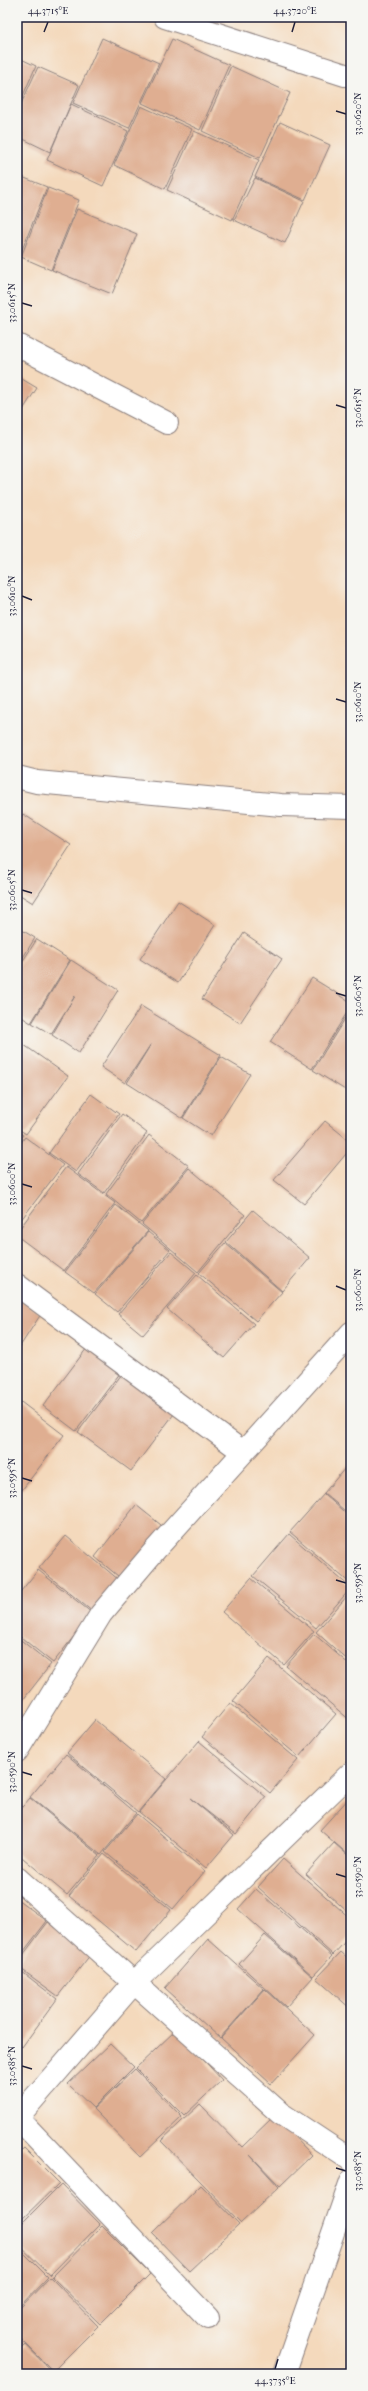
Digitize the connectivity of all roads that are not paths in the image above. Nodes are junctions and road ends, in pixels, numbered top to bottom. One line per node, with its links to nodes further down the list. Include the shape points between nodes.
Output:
1 (165, 17): 2 (street)
2 (345, 75)
3 (17, 345): 4 (street)
4 (167, 422)
5 (17, 777): 6 (street, via 37,782 266,803)
6 (351, 807)
7 (17, 1285): 9 (street)
8 (351, 1333): 9 (street)
9 (243, 1452): 10 (street, via 101,1614)
10 (17, 1751)
11 (351, 1773): 13 (street)
12 (17, 1878): 13 (street)
13 (133, 1984): 14 (street); 15 (street, via 280,2114)
14 (17, 2117): 17 (street)
15 (351, 2160)
16 (351, 2181): 18 (street)
17 (208, 2318)
18 (284, 2374)

